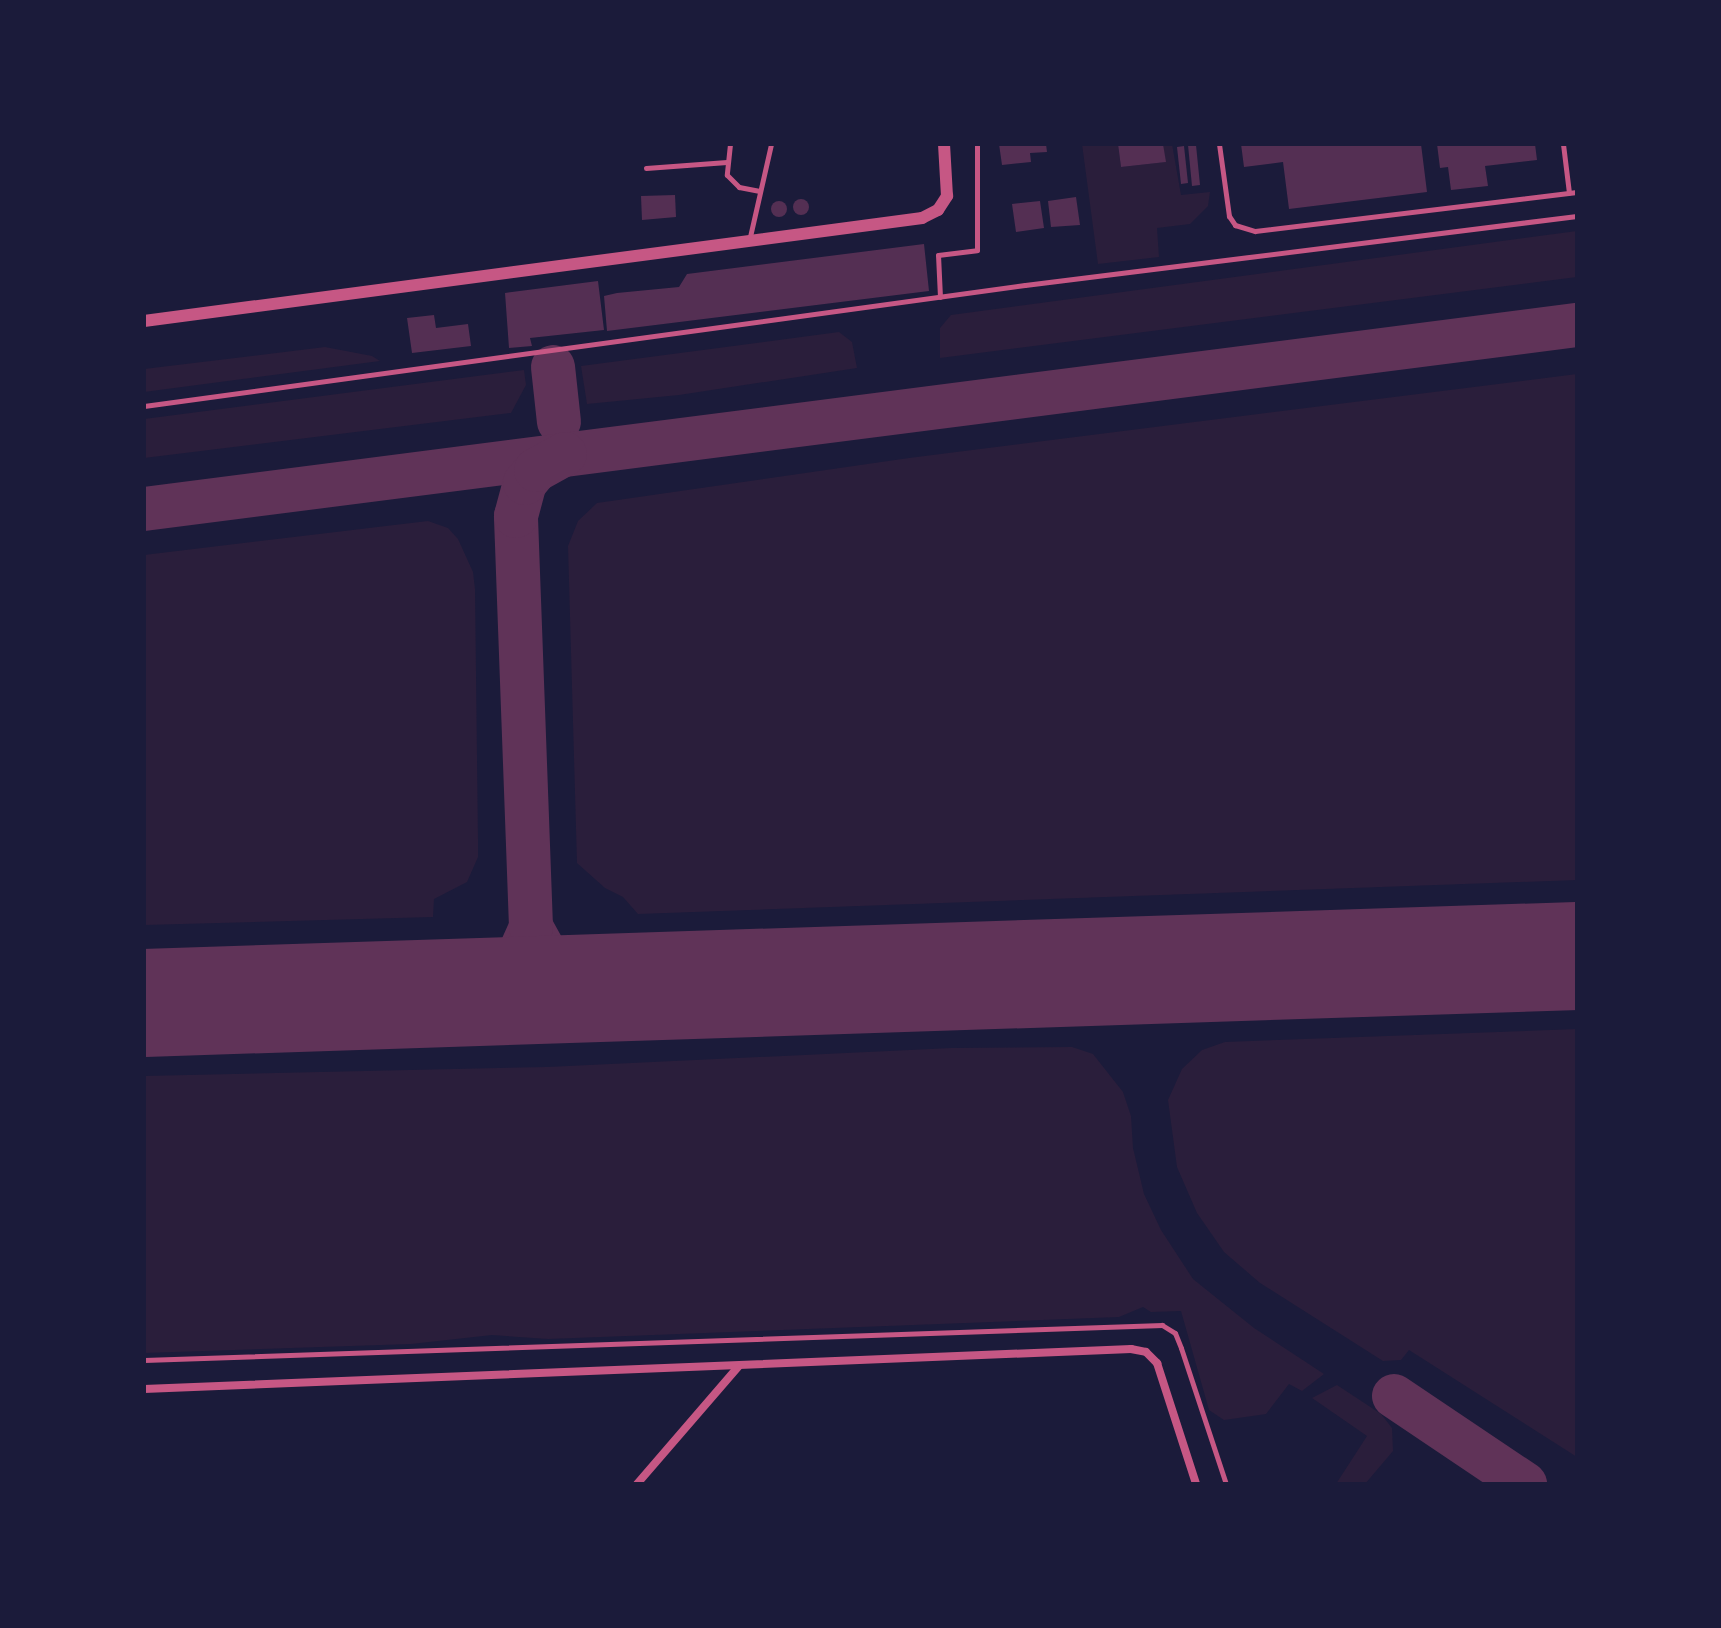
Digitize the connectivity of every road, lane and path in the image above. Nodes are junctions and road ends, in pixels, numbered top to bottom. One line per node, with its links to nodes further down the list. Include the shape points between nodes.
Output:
1 (730, 144): 7 (lane)
2 (771, 144): 9 (lane)
3 (944, 144): 13 (street, via 947,196 930,214)
4 (977, 144): 14 (lane, via 977,250 938,255)
5 (1219, 144): 11 (lane, via 1229,216 1235,225 1255,231)
6 (1563, 144): 11 (lane)
7 (727, 162): 8 (lane); 9 (lane, via 727,175 739,187)
8 (646, 168)
9 (760, 191): 13 (lane)
10 (1577, 192): 11 (lane)
11 (1569, 193)
12 (1577, 216): 14 (lane)
13 (749, 241): 15 (street)
14 (940, 297): 16 (lane)
15 (144, 321)
16 (144, 406)
17 (144, 1360): 22 (lane, via 1162,1325 1175,1333)
18 (738, 1367): 19 (street); 20 (street); 21 (street, via 1146,1352 1157,1363)
19 (144, 1389)
20 (637, 1484)
21 (1196, 1484)
22 (1226, 1484)

